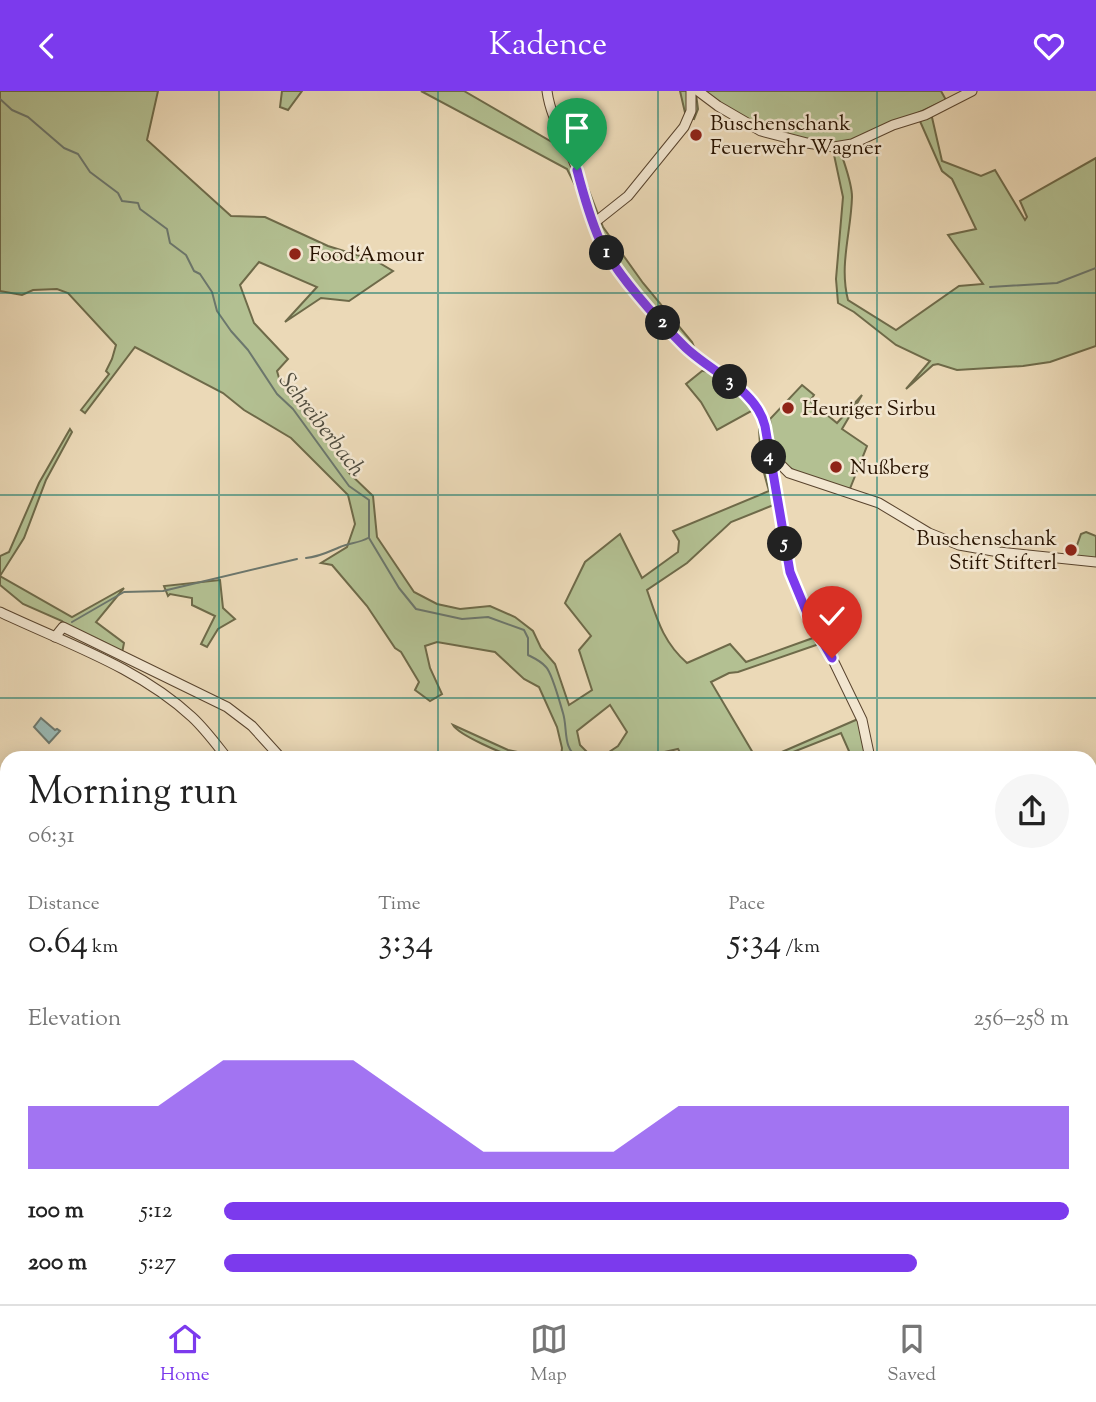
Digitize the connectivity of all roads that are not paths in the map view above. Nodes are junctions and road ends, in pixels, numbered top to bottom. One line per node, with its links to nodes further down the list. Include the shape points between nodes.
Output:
1 (547, 91): 5 (street)
2 (691, 91): 5 (street, via 691,111 684,127 628,196)
3 (698, 91): 4 (street, via 761,131 834,147 925,115)
4 (972, 91)
5 (593, 223): 6 (street, via 609,256 657,318 695,357 754,403 763,416)
6 (768, 444): 7 (street); 8 (street)
7 (789, 473): 8 (street, via 780,474); 9 (street, via 879,503 959,545)
8 (775, 483): 14 (street, via 790,572 862,720)
9 (1096, 562)
10 (0, 612): 11 (street)
11 (55, 637): 12 (street, via 160,692 201,726); 13 (street, via 63,627 227,707)
12 (221, 751)
13 (275, 751)
14 (869, 751)

